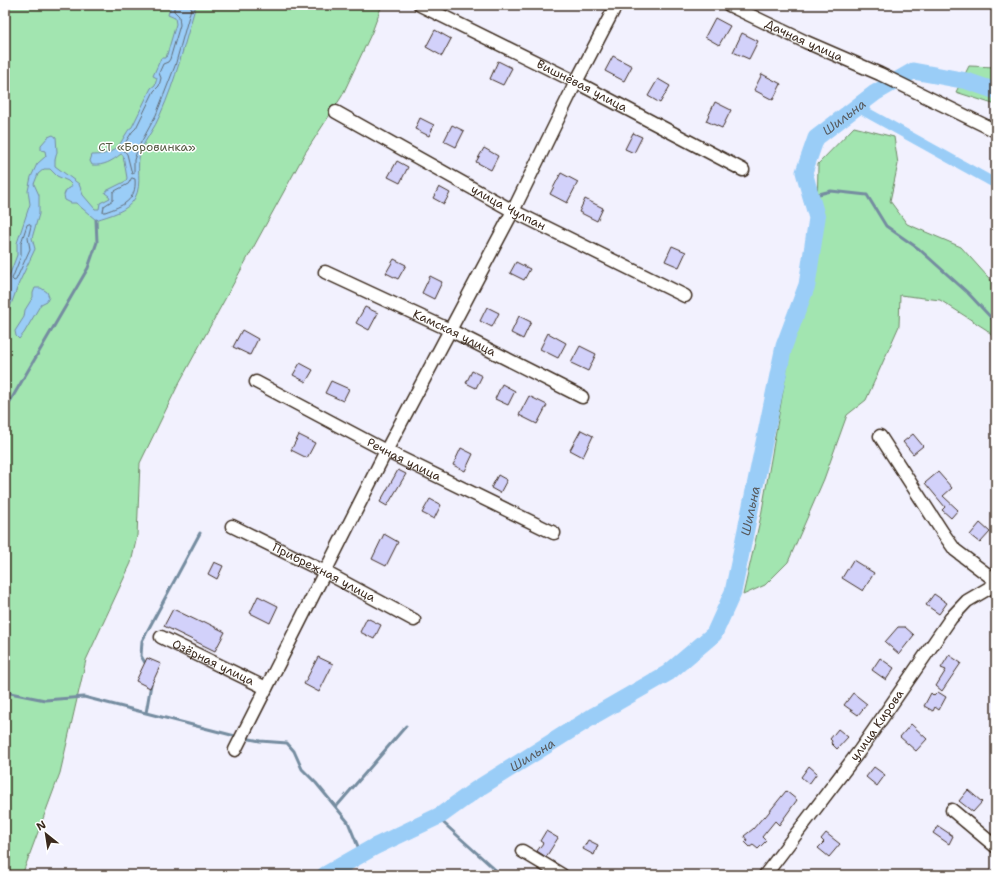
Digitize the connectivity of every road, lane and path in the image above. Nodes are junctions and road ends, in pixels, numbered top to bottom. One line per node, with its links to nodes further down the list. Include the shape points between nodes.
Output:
1 (420, 5): 4 (street, Вишнёвая улица)
2 (616, 5): 4 (street)
3 (729, 5): 6 (street, Дачная улица, via 880,74)
4 (576, 82): 7 (street, Вишнёвая улица); 8 (street)
5 (336, 112): 8 (street, улица Чулпан)
6 (996, 131)
7 (744, 170)
8 (513, 211): 10 (street, улица Чулпан); 11 (street)
9 (325, 272): 11 (street, Камская улица)
10 (685, 296)
11 (450, 330): 13 (street, Камская улица); 15 (street)
12 (256, 382): 15 (street, Речная улица)
13 (582, 397)
14 (880, 436): 19 (street, улица Кирова, via 955,550)
15 (386, 451): 17 (street, Речная улица); 18 (street)
16 (232, 526): 18 (street, Прибрежная улица)
17 (554, 533)
18 (325, 572): 20 (street, Прибрежная улица); 22 (street)
19 (996, 582): 28 (street, улица Кирова, via 967,601 951,618 860,750)
20 (414, 620)
21 (161, 637): 22 (street, Озёрная улица)
22 (266, 688): 23 (street)
23 (235, 750)
24 (952, 810): 25 (street)
25 (996, 847)
26 (522, 851): 27 (street)
27 (562, 875)
28 (765, 875)

